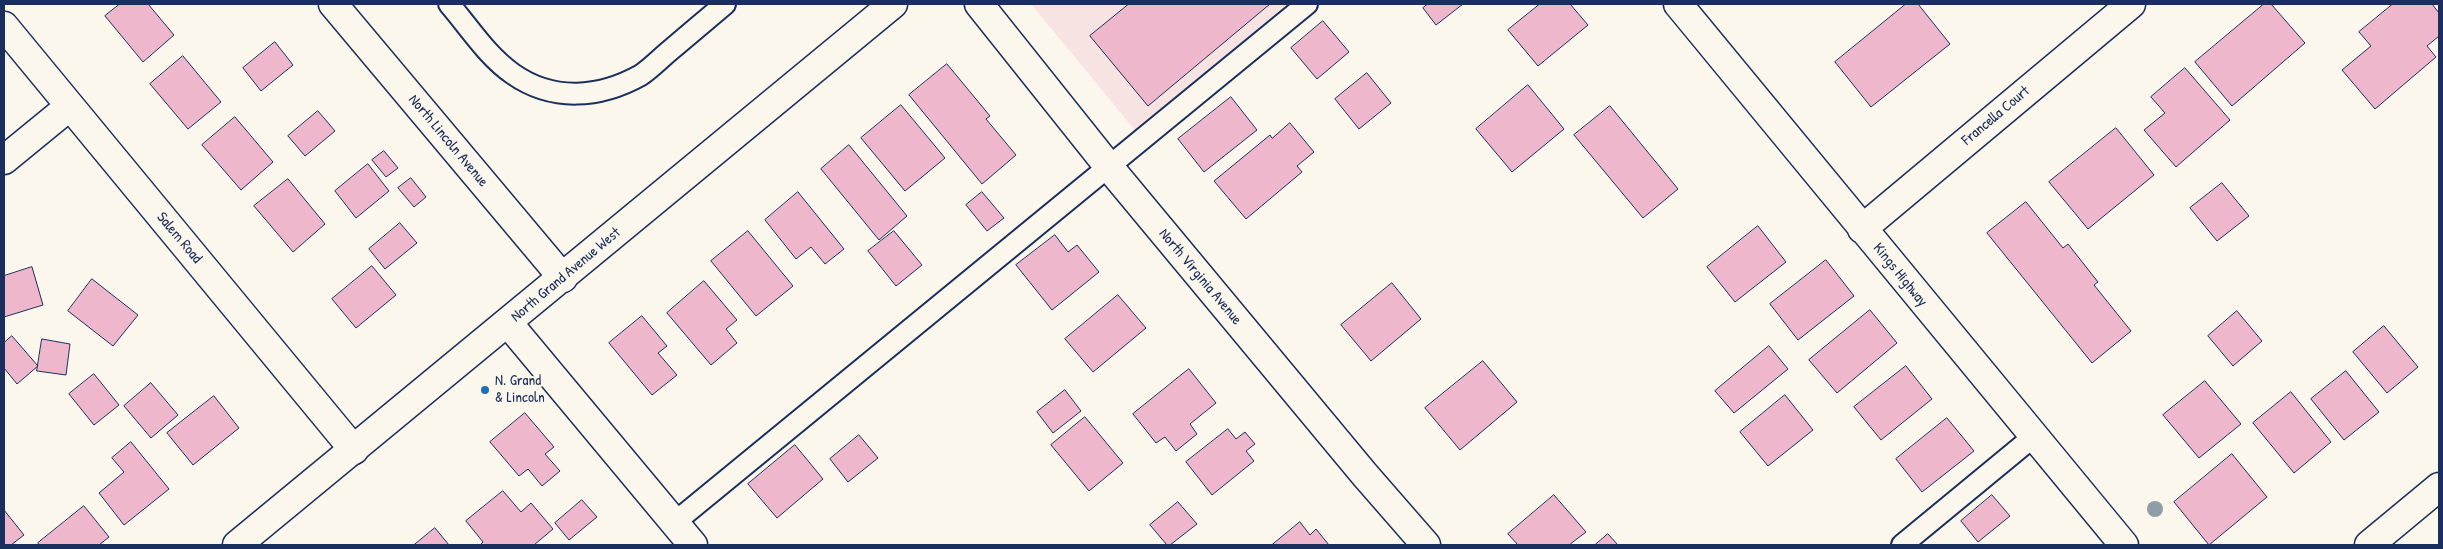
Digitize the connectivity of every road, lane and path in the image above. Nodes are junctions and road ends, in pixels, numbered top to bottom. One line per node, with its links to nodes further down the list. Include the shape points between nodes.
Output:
1 (333, 4): 14 (street, North Lincoln Avenue)
2 (449, 4): 3 (lane, via 513,74 544,90 560,94 589,94 616,87 642,74)
3 (725, 4)
4 (893, 4): 14 (street, North Grand Avenue West)
5 (979, 4): 12 (street, North Virginia Avenue)
6 (1307, 4): 12 (lane)
7 (1678, 4): 13 (street, Kings Highway)
8 (2131, 4): 13 (street, Francella Court)
9 (4, 26): 10 (street, Salem Road)
10 (70, 106): 11 (street); 17 (street, Salem Road)
11 (4, 160)
12 (1109, 167): 19 (lane); 22 (street, North Virginia Avenue)
13 (1862, 229): 16 (street, Kings Highway)
14 (563, 278): 15 (street, North Grand Avenue West)
15 (508, 323): 17 (street, North Grand Avenue West); 19 (street)
16 (2033, 437): 23 (lane); 24 (street, Kings Highway)
17 (354, 450): 20 (street, North Grand Avenue West)
18 (2439, 487): 25 (street)
19 (674, 523): 21 (street)
20 (237, 545)
21 (693, 545)
22 (1426, 545)
23 (1902, 545)
24 (2124, 545)
25 (2369, 545)

